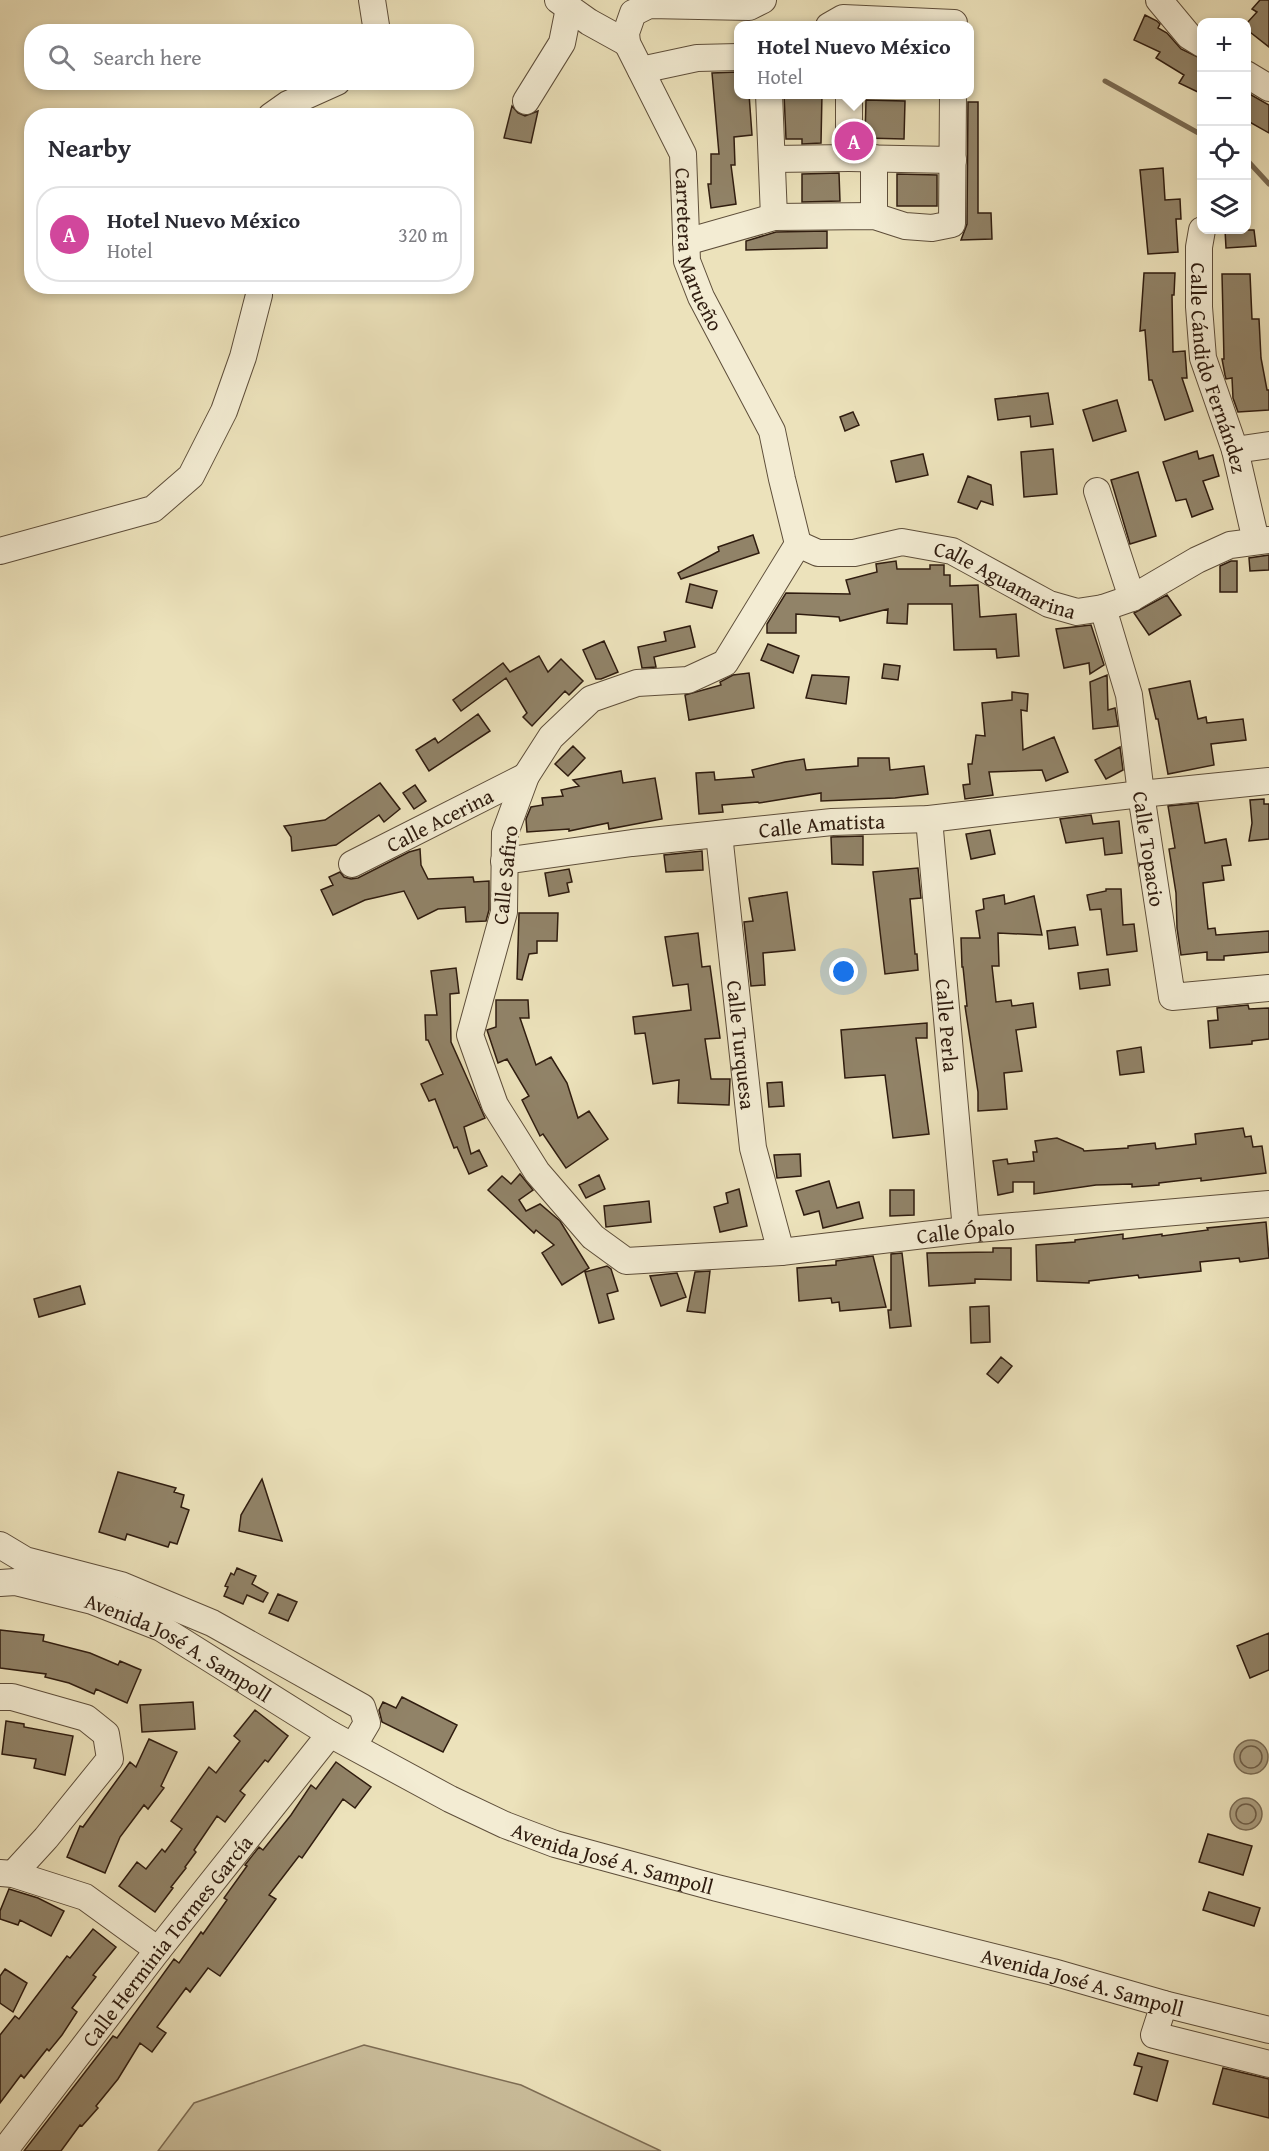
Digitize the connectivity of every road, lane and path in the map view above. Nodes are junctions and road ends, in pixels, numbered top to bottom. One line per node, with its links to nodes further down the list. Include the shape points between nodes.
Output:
1 (372, 0): 7 (street)
2 (763, 0): 9 (street, via 749,7 649,5 633,14 626,33)
3 (1159, 0): 8 (street)
4 (564, 4): 9 (street); 18 (street, via 562,43)
5 (838, 21): 6 (street, via 843,18)
6 (873, 21)
7 (376, 24)
8 (1197, 41)
9 (627, 43): 11 (street, Carretera Marueño)
10 (734, 57): 11 (street, via 697,58)
11 (641, 70): 27 (street, Carretera Marueño, via 683,154)
12 (1251, 77): 13 (street)
13 (1269, 88)
14 (319, 90): 19 (street)
15 (769, 99): 22 (street)
16 (849, 99): 20 (street)
17 (953, 99): 23 (street)
18 (525, 101)
19 (282, 108)
20 (849, 158): 21 (street); 22 (street)
21 (874, 158): 23 (street); 24 (street)
22 (772, 159): 25 (street)
23 (952, 160): 24 (street, via 952,224 932,228 905,226)
24 (874, 216): 25 (street)
25 (774, 217): 27 (street)
26 (1201, 234): 30 (street, Calle Cándido Fernández, via 1199,307 1203,358)
27 (686, 242): 33 (street, Carretera Marueño, via 687,261 701,297 772,431)
28 (259, 294): 34 (street, via 224,411 191,476 153,509)
29 (1269, 445): 30 (street)
30 (1235, 450): 32 (street, Calle Cándido Fernández)
31 (1097, 491): 35 (street)
32 (1263, 541): 35 (street, Calle Aguamarina, via 1230,545)
33 (798, 544): 36 (street, Calle Aguamarina, via 818,553 854,553 902,542 952,551 1049,604 1077,612); 37 (street, Calle Safiro, via 725,663 688,680 637,683 591,699 551,737)
34 (0, 550)
35 (1132, 598): 36 (street, Calle Aguamarina)
36 (1103, 608): 39 (street, Calle Topacio, via 1129,695)
37 (526, 776): 42 (street, Calle Safiro, via 505,833); 43 (street, Calle Acerina)
38 (1269, 781): 39 (street, Calle Amatista)
39 (1141, 794): 40 (street, Calle Amatista); 44 (street, Calle Topacio, via 1172,997)
40 (929, 819): 41 (street, Calle Amatista, via 832,822); 46 (street, Calle Perla)
41 (719, 834): 42 (street, Calle Amatista); 47 (street, Calle Turquesa, via 753,1148)
42 (504, 861): 48 (street, Calle Safiro, via 504,912 470,1035 495,1105 537,1172 593,1237 626,1261)
43 (352, 864)
44 (1269, 988)
45 (1269, 1204): 46 (street, Calle Ópalo)
46 (966, 1230): 47 (street, Calle Ópalo)
47 (781, 1252): 48 (street, Calle Ópalo)
48 (665, 1259)
49 (0, 1545): 50 (street)
50 (13, 1575): 52 (street, Avenida José A. Sampoll, via 161,1629); 53 (street, via 121,1585 212,1623 362,1707 367,1723)
51 (0, 1697): 54 (street, via 86,1719 106,1734 110,1759 46,1838)
52 (330, 1734): 53 (street, Avenida José A. Sampoll); 55 (street, Calle Herminia Tormes García)
53 (354, 1745): 56 (street, Avenida José A. Sampoll, via 450,1798 555,1844)
54 (7, 1873): 55 (street, via 85,1897)
55 (158, 1950): 59 (street, Calle Herminia Tormes García)
56 (1164, 2004): 57 (street, Avenida José A. Sampoll); 58 (street, via 1154,2035)
57 (1269, 2030)
58 (1269, 2064)
59 (4, 2151)

